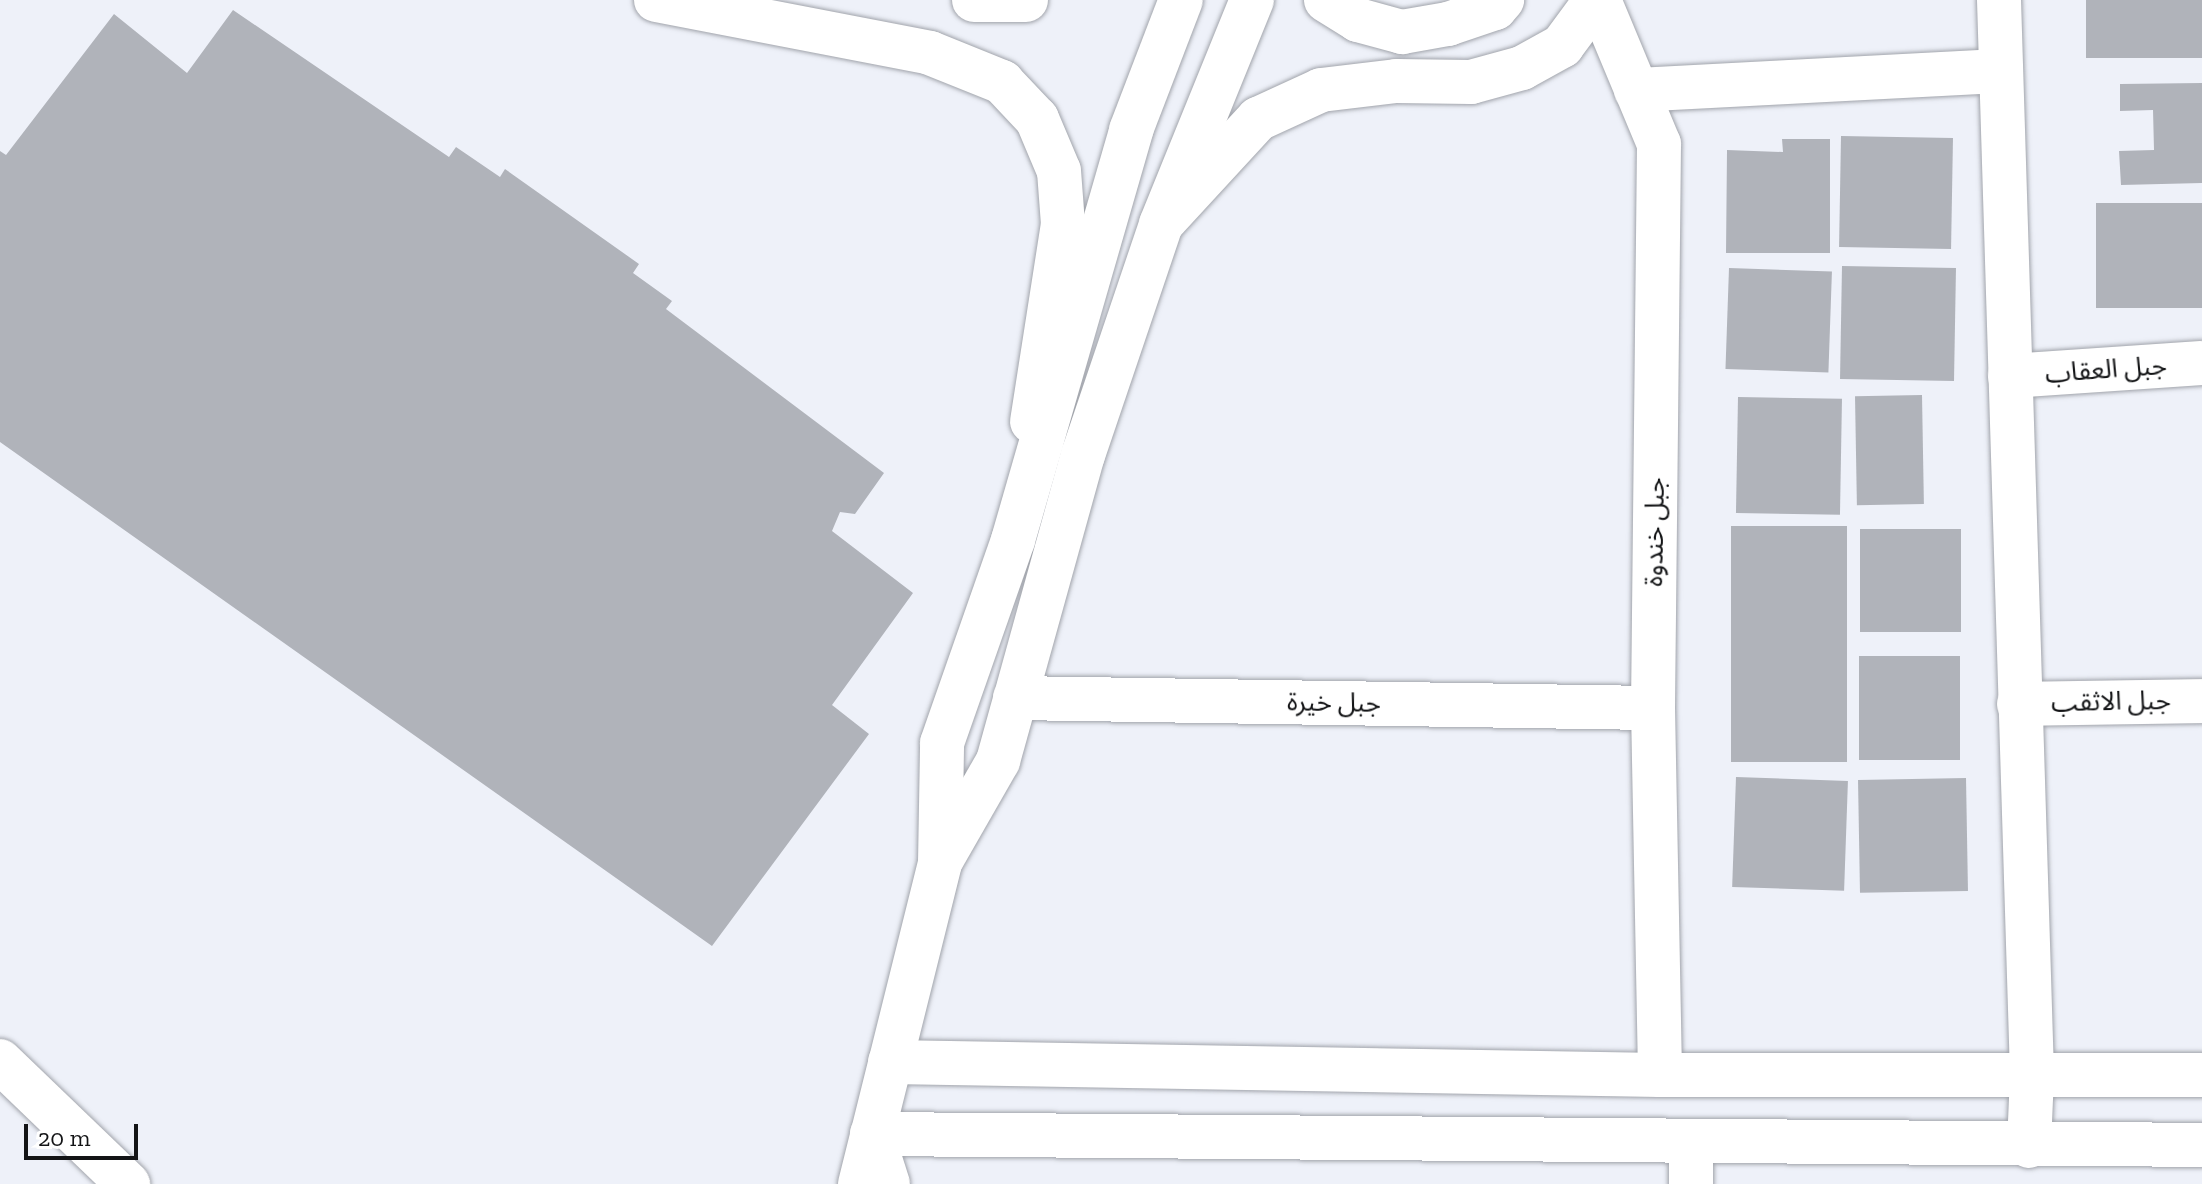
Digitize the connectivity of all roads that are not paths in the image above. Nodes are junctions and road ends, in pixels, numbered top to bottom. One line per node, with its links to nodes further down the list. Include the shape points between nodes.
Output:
1 (656, 0): 15 (street, via 930,53 1002,82 1037,119 1059,171 1063,224)
2 (974, 0): 3 (street)
3 (1026, 0)
4 (1181, 0): 15 (street, via 1131,130)
5 (1252, 0): 12 (street)
6 (1326, 0): 7 (street, via 1358,20 1402,32 1448,24 1495,8)
7 (1502, 0)
8 (1598, 0): 11 (street, جبل خندوة); 12 (street, via 1562,46 1522,68 1471,82 1396,81 1321,90 1258,119)
9 (1999, 0): 10 (street)
10 (2001, 71): 11 (street); 14 (street)
11 (1636, 90): 19 (street, جبل خندوة, via 1659,144)
12 (1161, 224): 16 (street, via 1083,455)
13 (2202, 363): 14 (street, جبل العقاب)
14 (2010, 376): 18 (street)
15 (1013, 540): 20 (street, via 942,743)
16 (1015, 698): 19 (street, جبل خيرة); 20 (street, via 998,761)
17 (2202, 701): 18 (street, جبل الاثقب)
18 (2019, 704): 25 (street)
19 (1653, 708): 23 (street, جبل خندوة)
20 (940, 863): 22 (street)
21 (0, 1061): 30 (street)
22 (890, 1062): 23 (street); 26 (street)
23 (1660, 1075): 25 (street)
24 (2202, 1075): 25 (street)
25 (2032, 1076): 28 (street)
26 (872, 1134): 29 (street); 31 (street); 32 (street)
27 (2202, 1145): 28 (street)
28 (2029, 1146): 29 (street)
29 (1691, 1163)
30 (128, 1184)
31 (860, 1184)
32 (888, 1184)

